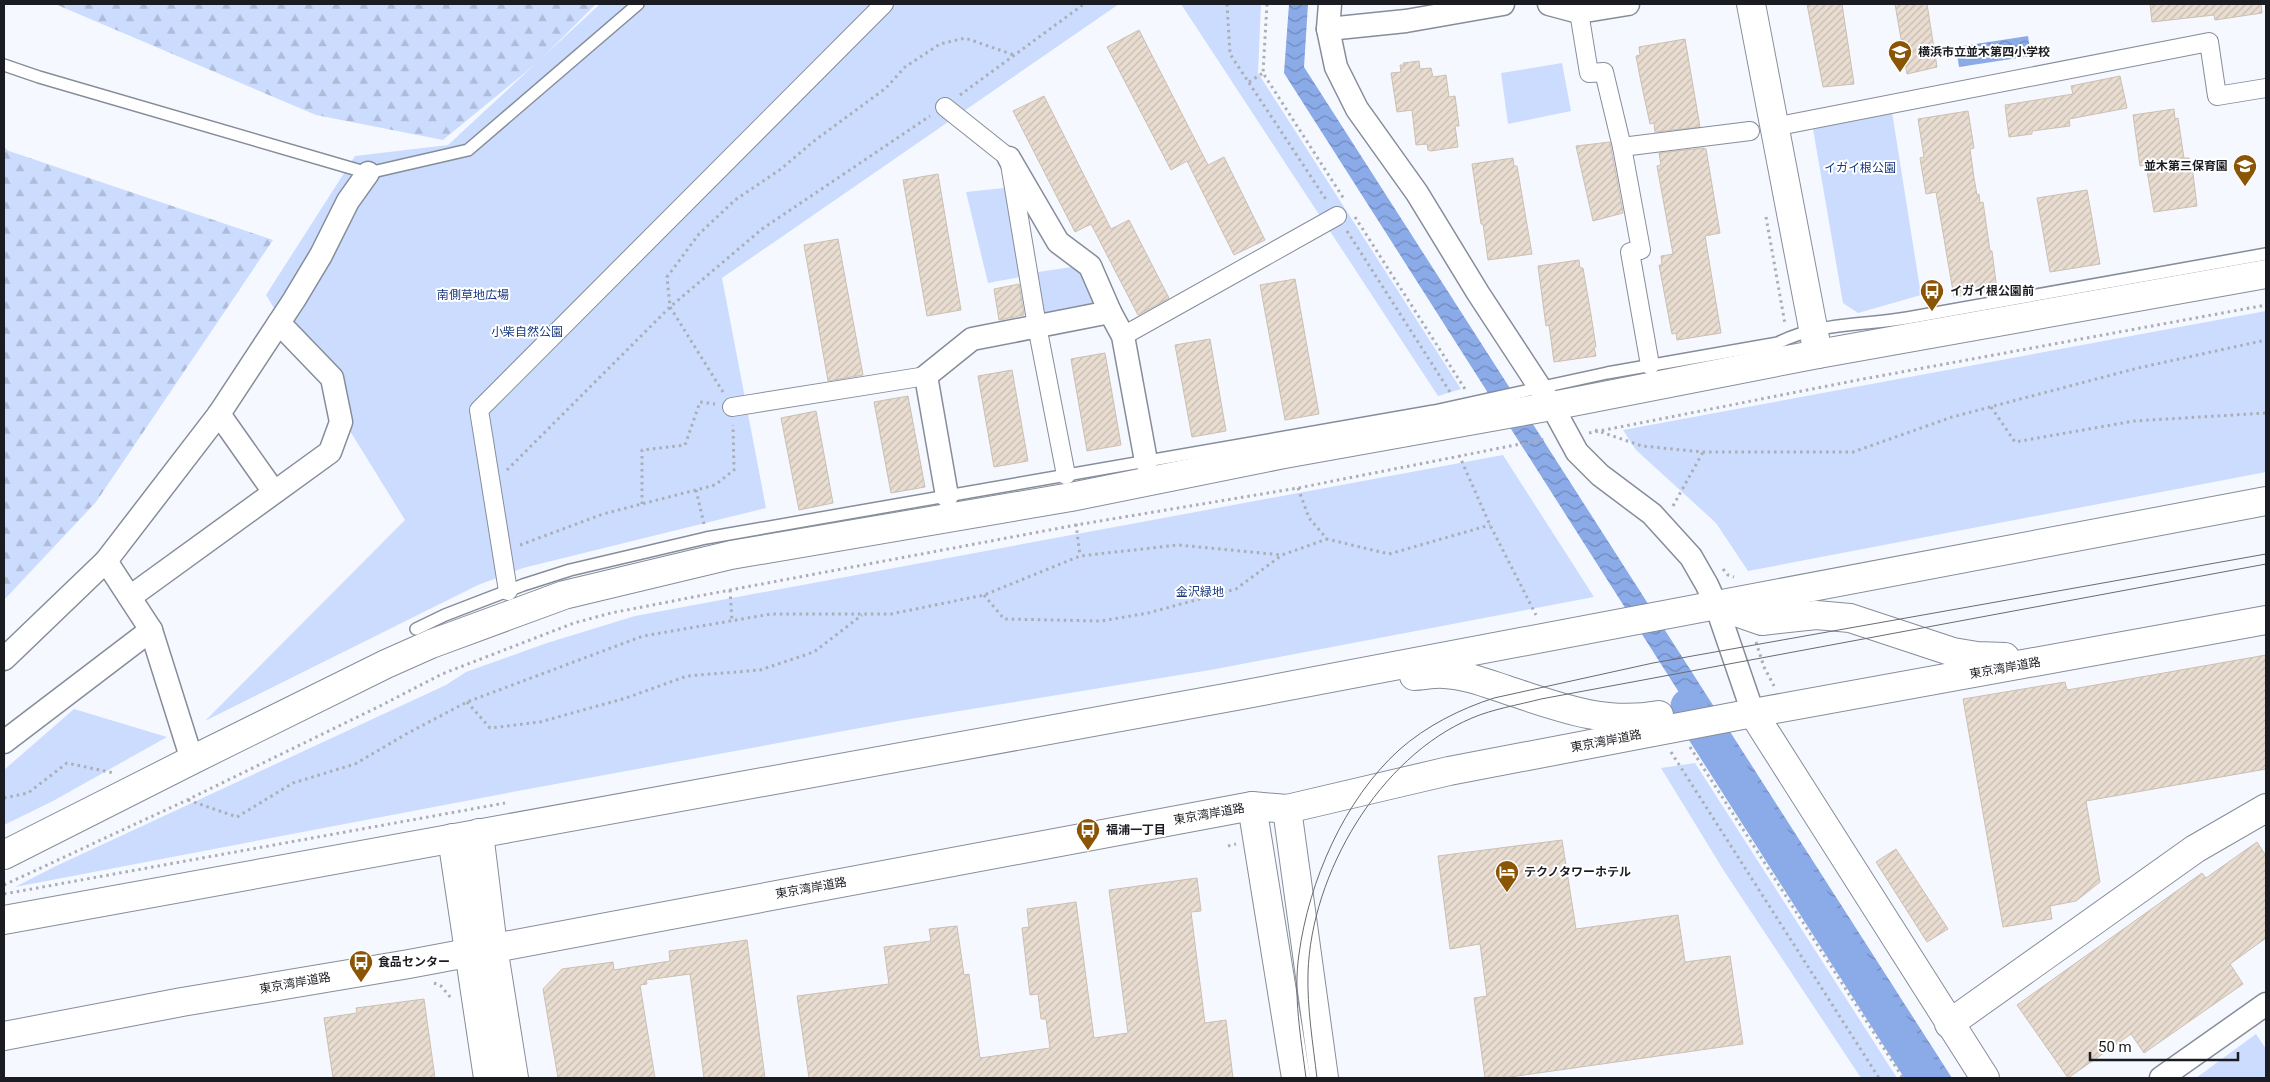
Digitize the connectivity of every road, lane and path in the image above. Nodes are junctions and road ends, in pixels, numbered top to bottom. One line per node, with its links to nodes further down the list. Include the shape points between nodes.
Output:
1 (638, 4): 23 (lane, via 468,150)
2 (884, 4): 49 (street, via 479,410)
3 (1084, 4): 13 (path)
4 (1227, 4): 12 (path)
5 (1330, 4): 11 (street)
6 (1503, 4): 11 (street, via 1406,21)
7 (1549, 4): 10 (street)
8 (1628, 4): 10 (street)
9 (1751, 4): 34 (main road)
10 (1579, 12): 21 (street, via 1589,73 1604,72)
11 (1328, 29): 37 (street, via 1336,67 1358,109 1417,193)
12 (1230, 54)
13 (1014, 56): 18 (path); 28 (path, via 965,38 940,44 905,67 886,88 814,141 781,170 736,200 699,234 667,277)
14 (4, 65): 23 (lane, via 39,78)
15 (1263, 73): 16 (path)
16 (1249, 82)
17 (2266, 88): 19 (street, via 2217,96 2209,42)
18 (945, 106): 22 (street); 28 (path, via 762,229)
19 (1789, 124)
20 (1750, 131): 21 (street)
21 (1622, 147): 35 (street, via 1641,250 1630,252)
22 (1009, 158): 29 (street, via 1058,242 1090,266); 31 (street)
23 (368, 173): 30 (street, via 348,201 321,255)
24 (1336, 216): 32 (street)
25 (2266, 254): 34 (lane, via 1904,318)
26 (2266, 274): 34 (main road)
27 (2266, 306): 43 (path)
28 (670, 307): 38 (path); 49 (path)
29 (1110, 312): 31 (street); 32 (street)
30 (279, 323): 42 (street); 52 (street, via 332,378 341,422 330,452)
31 (1037, 326): 36 (street, via 972,339); 48 (street)
32 (1123, 336): 47 (street)
33 (2266, 340): 39 (path, via 2138,368)
34 (1816, 343): 35 (lane, via 1788,337 1778,343); 37 (main road)
35 (1650, 366): 37 (lane)
36 (926, 376): 38 (street); 53 (street)
37 (1546, 397): 40 (main road); 44 (street)
38 (732, 407): 51 (path, via 734,470 715,485); 55 (path, via 700,402 685,445 642,450)
39 (1991, 407): 41 (path, via 2015,442 2134,421); 45 (path, via 1952,417 1853,452)
40 (1479, 410): 47 (lane, via 1434,411); 86 (main road, via 1071,497 731,555 564,595 431,644)
41 (2266, 413)
42 (220, 414): 52 (street); 64 (street)
43 (1595, 430): 44 (path); 45 (path, via 1642,446)
44 (1569, 437): 46 (path, via 1540,438); 69 (street, via 1577,452 1600,475 1652,514 1674,536 1691,557)
45 (1703, 452): 56 (path)
46 (1459, 456): 50 (path); 58 (path)
47 (1146, 461): 48 (lane)
48 (1066, 475): 53 (lane)
49 (491, 485): 61 (street)
50 (1298, 488): 57 (path); 60 (path, via 1309,518)
51 (696, 490): 55 (path); 59 (path)
52 (274, 492): 68 (street)
53 (947, 496): 59 (lane)
54 (2266, 501): 69 (main road)
55 (642, 504): 61 (path, via 603,514)
56 (1673, 506)
57 (1076, 525): 63 (path); 66 (path)
58 (1490, 525): 60 (path, via 1389,554); 71 (path)
59 (706, 538): 65 (lane, via 570,570)
60 (1327, 539): 62 (path)
61 (502, 552): 65 (street)
62 (1282, 555): 63 (path, via 1178,545); 67 (path, via 1236,589 1148,613 1102,621 1004,619)
63 (1080, 556): 67 (path)
64 (106, 561): 68 (street); 78 (street)
65 (508, 590): 75 (lane)
66 (730, 590): 74 (path); 89 (path, via 611,613 522,642 442,674)
67 (984, 594): 70 (path, via 891,614)
68 (130, 597): 76 (street)
69 (1716, 605): 72 (main road); 80 (main road); 82 (street)
70 (862, 615): 74 (path, via 771,614); 81 (path, via 814,652 760,670 687,676 626,698 540,722 490,728)
71 (1536, 615)
72 (1749, 618): 77 (main road, via 1762,621 1816,615 1850,618 1933,647 1977,656); 79 (path, via 1770,680 1773,686)
73 (2266, 620): 77 (main road, 東京湾岸道路)
74 (732, 621): 81 (path, via 644,636)
75 (416, 629)
76 (152, 630): 83 (street); 86 (street)
77 (2086, 653): 82 (main road, 東京湾岸道路)
78 (4, 659)
79 (1783, 687)
80 (1236, 696): 82 (main road, via 1288,695 1444,674 1470,677 1554,706 1604,718 1639,718 1728,704); 93 (main road)
81 (467, 702): 89 (path, via 355,764 293,783 237,817)
82 (1753, 713): 92 (main road, 東京湾岸道路, via 1449,772); 100 (main road)
83 (4, 742)
84 (1688, 745): 107 (path)
85 (1679, 747): 106 (path, via 1669,749)
86 (192, 760): 95 (main road)
87 (120, 773): 88 (path, via 67,763 28,793)
88 (4, 798)
89 (187, 800): 96 (path)
90 (1252, 806): 92 (main road, 東京湾岸道路); 98 (main road, 東京湾岸道路); 104 (main road)
91 (2266, 808): 100 (main road, via 2195,849)
92 (1287, 809): 105 (main road)
93 (479, 833): 94 (main road); 98 (main road)
94 (452, 838): 97 (main road); 98 (main road)
95 (4, 855)
96 (4, 885)
97 (4, 920)
98 (482, 950): 101 (main road, 東京湾岸道路); 102 (main road); 103 (main road)
99 (2266, 1004): 109 (street)
100 (1949, 1024): 108 (main road)
101 (4, 1036)
102 (488, 1078)
103 (514, 1078)
104 (1296, 1078)
105 (1324, 1078)
106 (1879, 1078)
107 (1903, 1078)
108 (1985, 1078)
109 (2161, 1078)

